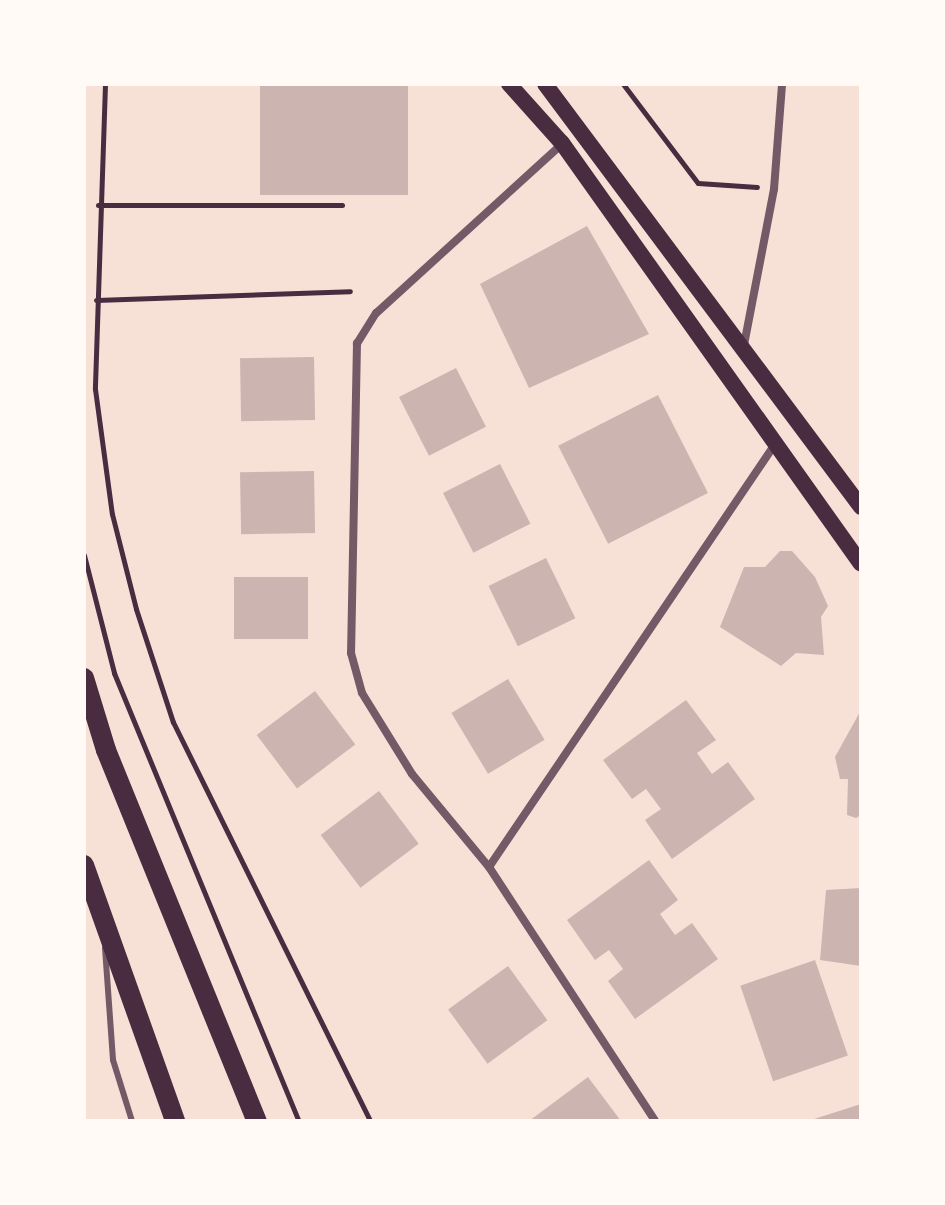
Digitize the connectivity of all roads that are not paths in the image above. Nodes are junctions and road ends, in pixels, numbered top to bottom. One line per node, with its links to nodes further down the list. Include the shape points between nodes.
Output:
1 (509, 84): 4 (main road)
2 (545, 84): 5 (main road)
3 (782, 84): 5 (street, via 774,189)
4 (562, 143): 6 (main road); 11 (street, via 376,313 357,343 352,376 351,653 358,680 412,774)
5 (744, 345): 7 (main road)
6 (773, 447): 8 (main road); 11 (street)
7 (861, 507)
8 (861, 564)
9 (84, 678): 15 (main road, via 106,750)
10 (84, 865): 12 (main road)
11 (489, 867): 16 (street)
12 (103, 917): 13 (lane, via 113,1060); 14 (main road)
13 (132, 1121)
14 (175, 1121)
15 (257, 1121)
16 (655, 1121)

